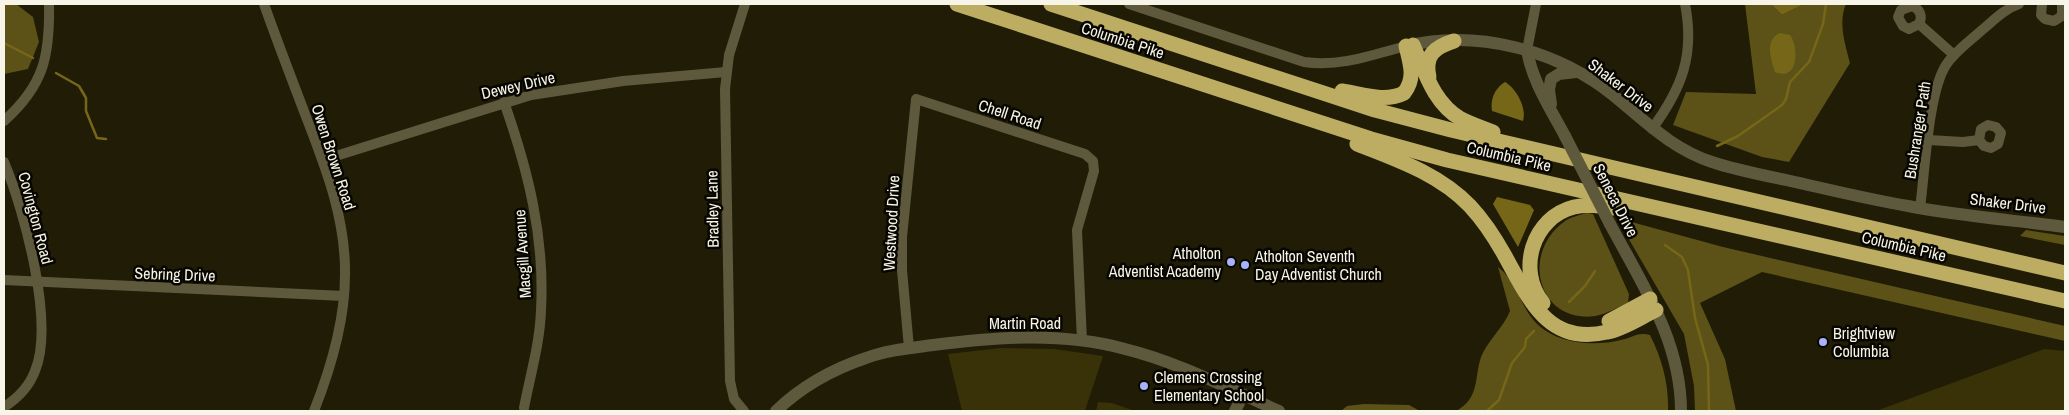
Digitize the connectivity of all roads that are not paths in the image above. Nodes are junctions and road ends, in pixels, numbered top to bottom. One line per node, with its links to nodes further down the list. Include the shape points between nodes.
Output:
1 (49, 4): 25 (street, via 49,34 42,72 25,100)
2 (264, 4): 30 (street, Owen Brown Road)
3 (745, 4): 17 (street, Bradley Lane)
4 (957, 4): 21 (highway, Columbia Pike)
5 (1050, 4): 19 (highway, Columbia Pike)
6 (1129, 4): 14 (street, Shaker Drive, via 1310,63 1343,63)
7 (1536, 4): 15 (street, Seneca Drive)
8 (1685, 4): 26 (street, via 1689,40 1684,73 1673,100)
9 (2019, 4): 16 (street, Bushranger Path, via 2004,11)
10 (2040, 4): 11 (street, via 2041,15 2054,22 2062,16)
11 (2062, 4)
12 (1919, 24): 16 (street)
13 (1454, 41): 14 (street, Shaker Drive); 15 (street, Shaker Drive, via 1484,42); 20 (highway, via 1431,54 1427,68)
14 (1409, 45): 19 (highway, via 1411,80 1404,93 1398,96 1381,98); 20 (highway)
15 (1527, 50): 18 (street, Shaker Drive); 24 (street, Seneca Drive, via 1530,65)
16 (1954, 55): 27 (street, Bushranger Path, via 1938,83)
17 (726, 72): 23 (street, Dewey Drive, via 614,83); 51 (street, Bradley Lane, via 730,381 734,399)
18 (1578, 72): 24 (street, via 1559,74 1551,79); 26 (street, Shaker Drive)
19 (1283, 80): 29 (highway, Columbia Pike, via 1375,110)
20 (1430, 86): 29 (highway, via 1442,104 1460,119)
21 (1233, 94): 33 (highway, Columbia Pike, via 1447,160); 43 (highway, via 1414,167 1448,187 1472,208 1495,238 1533,306 1558,328 1578,334 1609,332)
22 (916, 99): 45 (street, Chell Road, via 1085,154 1093,161 1094,171 1077,230); 46 (street, Westwood Drive, via 902,237)
23 (504, 102): 30 (street, Dewey Drive); 49 (street, Macgill Avenue, via 531,188 539,254 541,310)
24 (1552, 112): 43 (street, Seneca Drive, bridge)
25 (4, 121)
26 (1652, 129): 32 (street, Shaker Drive, via 1698,157 1733,169)
27 (1929, 140): 28 (street); 32 (street, Bushranger Path)
28 (1979, 140)
29 (1534, 150): 35 (highway, Columbia Pike)
30 (323, 160): 41 (street, Owen Brown Road, via 342,234)
31 (4, 162): 40 (street, Covington Road, via 23,221)
32 (1920, 208): 34 (street, Shaker Drive)
33 (1713, 221): 36 (highway, Columbia Pike); 43 (highway, via 1591,205 1568,209 1544,224 1531,252 1530,272 1536,292 1555,314 1572,322 1597,324)
34 (2065, 227)
35 (1986, 253): 37 (highway); 38 (highway, Columbia Pike)
36 (1890, 261): 42 (highway, Columbia Pike); 44 (highway)
37 (2065, 267)
38 (2065, 273)
39 (4, 280): 40 (street, Sebring Drive)
40 (37, 283): 41 (street, Sebring Drive); 48 (street, Covington Road, via 41,342 36,369 24,391)
41 (344, 296): 50 (street, Owen Brown Road, via 336,346)
42 (2065, 301)
43 (1653, 305): 55 (street, Seneca Drive, via 1667,332 1678,369)
44 (2065, 309)
45 (1082, 341): 46 (street, Martin Road, via 1000,338); 47 (street, Martin Road, via 1125,348 1164,360)
46 (909, 348): 52 (street, Martin Road, via 867,357 845,366 810,384)
47 (1243, 396): 53 (street); 54 (street, Martin Road)
48 (4, 408)
49 (524, 408)
50 (314, 411)
51 (744, 411)
52 (776, 411)
53 (1235, 411)
54 (1279, 411)
55 (1681, 411)

